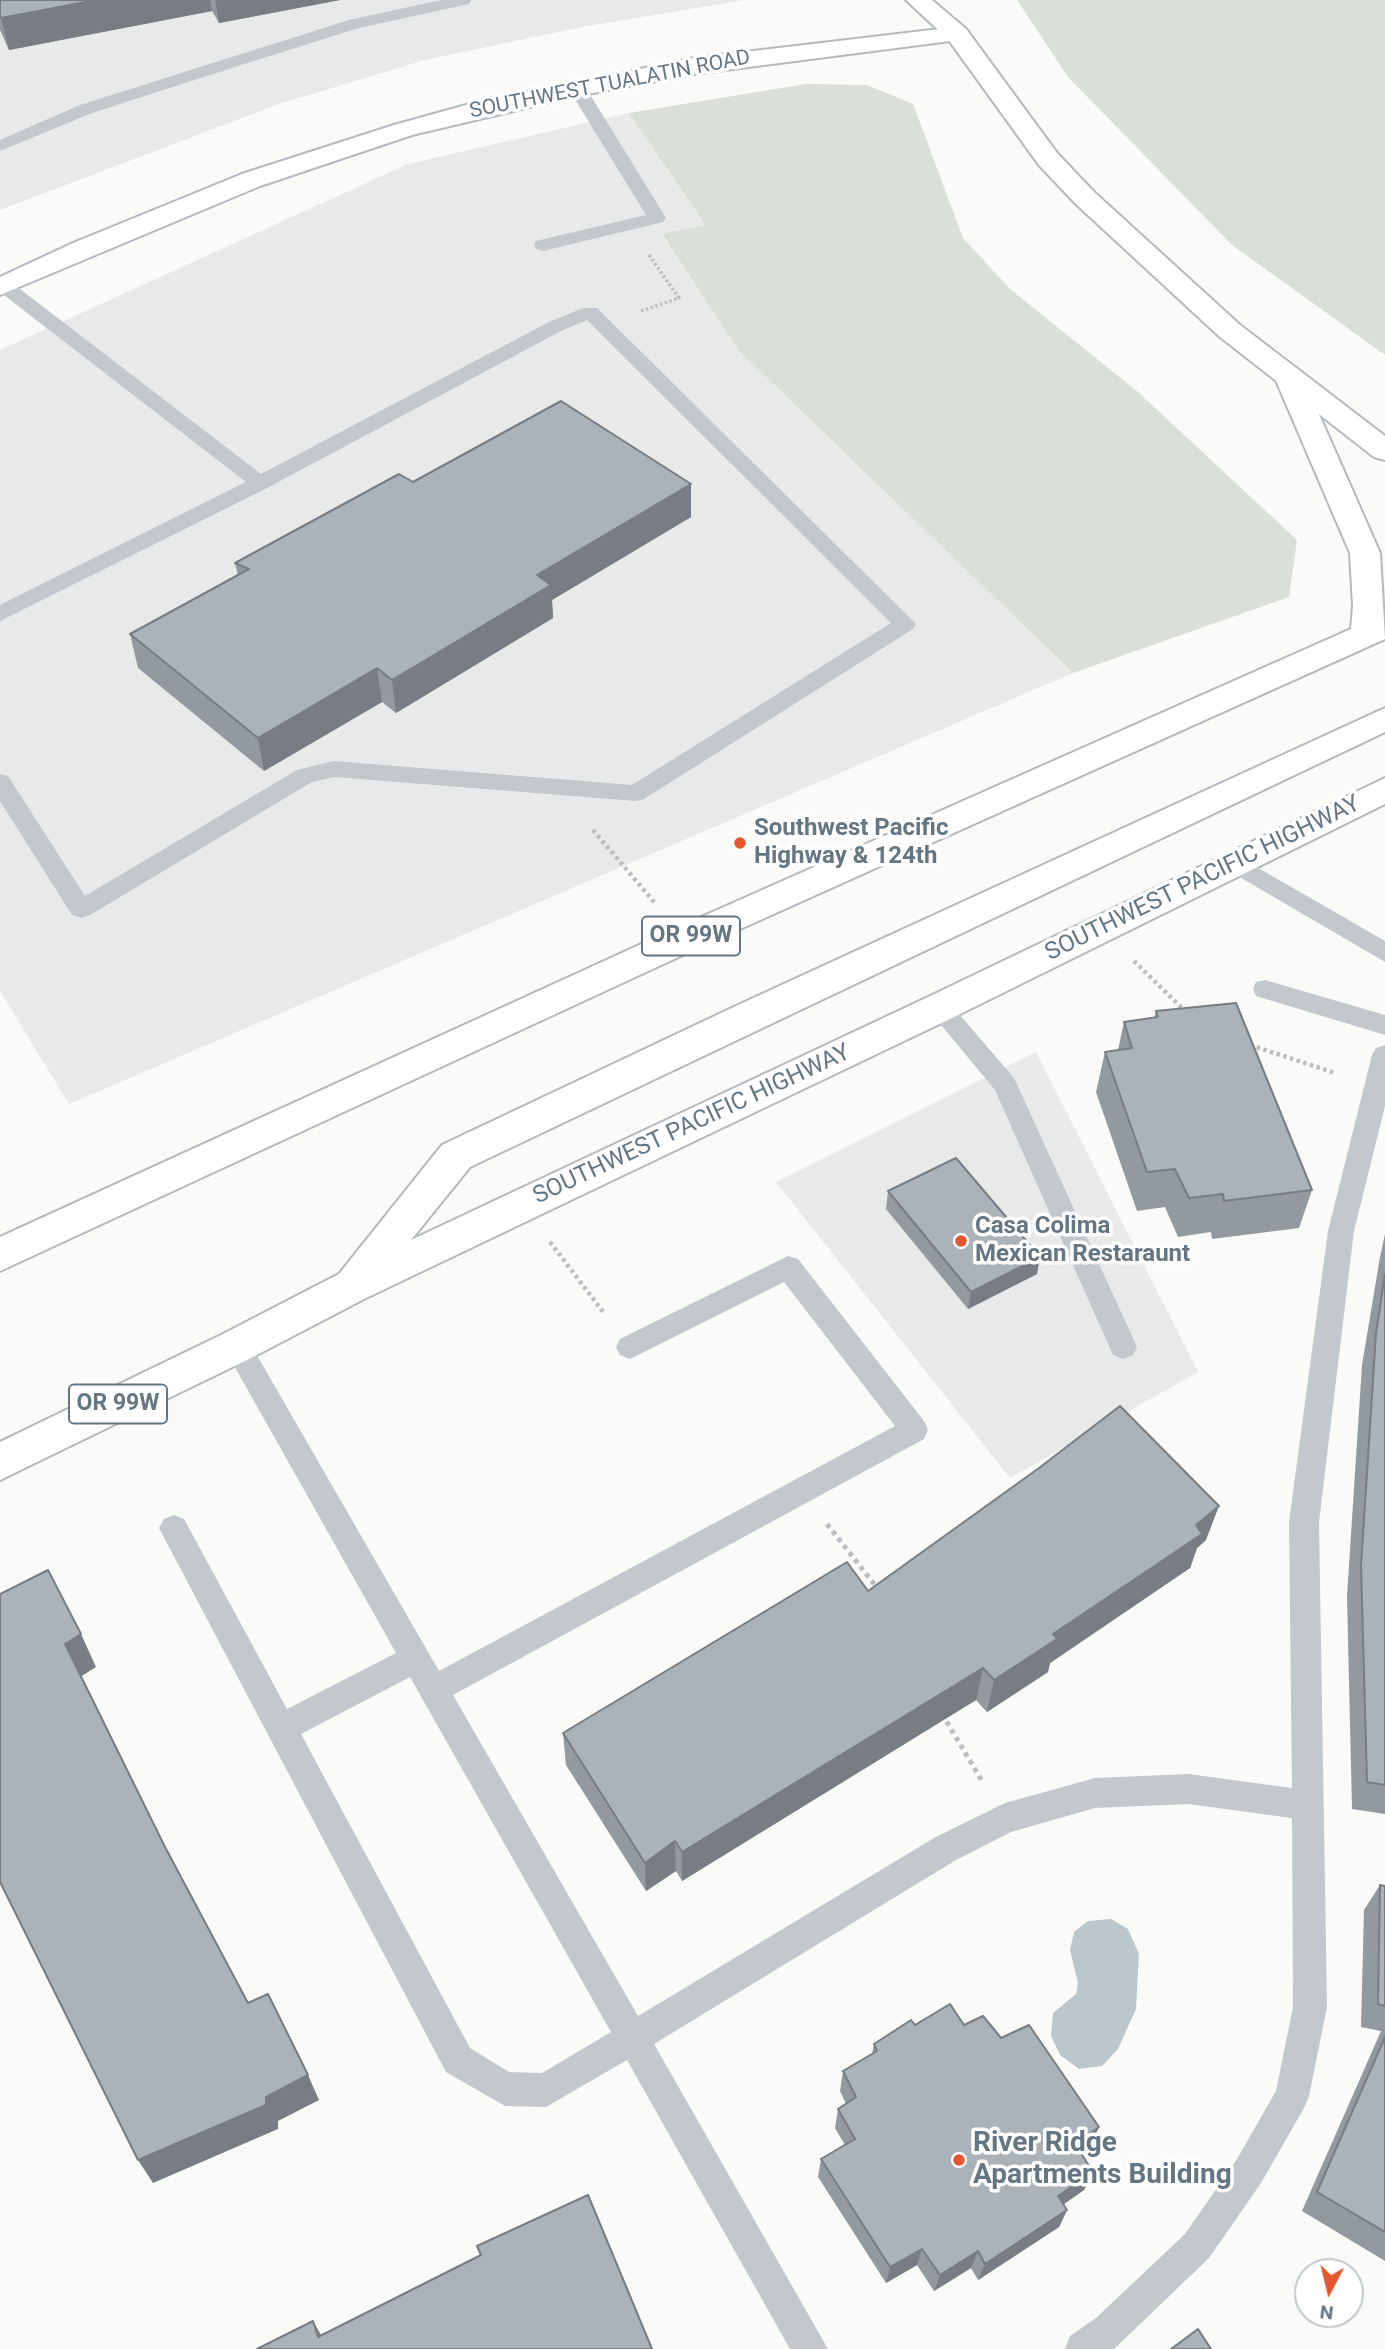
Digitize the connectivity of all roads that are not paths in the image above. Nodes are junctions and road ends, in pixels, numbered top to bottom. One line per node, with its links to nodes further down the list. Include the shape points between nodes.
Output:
1 (463, 0): 5 (lane, via 355,24 244,58 86,109)
2 (918, 0): 3 (main road)
3 (958, 23): 4 (main road, SOUTHWEST TUALATIN ROAD); 8 (main road, via 1039,148 1085,198 1176,284)
4 (577, 88): 6 (lane, via 657,218); 7 (main road, SOUTHWEST TUALATIN ROAD, via 440,120 301,163)
5 (0, 146)
6 (543, 245)
7 (1, 285): 10 (lane)
8 (1289, 378): 9 (main road); 12 (main road, via 1365,553 1369,606)
9 (1385, 451)
10 (260, 483): 11 (lane); 14 (lane, via 590,312 905,624 636,793 324,771 305,776 81,909)
11 (0, 614)
12 (1376, 630): 22 (main road, OR 99W, via 685,939)
13 (1385, 719): 23 (main road, via 456,1156)
14 (0, 782)
15 (1385, 790): 16 (main road, SOUTHWEST PACIFIC HIGHWAY / OR 99W)
16 (1234, 863): 17 (lane); 19 (main road, SOUTHWEST PACIFIC HIGHWAY / OR 99W)
17 (1385, 953)
18 (1265, 989): 20 (lane)
19 (939, 1008): 23 (main road, SOUTHWEST PACIFIC HIGHWAY / OR 99W); 25 (lane, via 1005,1085)
20 (1385, 1025)
21 (1385, 1055): 32 (lane, via 1341,1231 1304,1522)
22 (0, 1255)
23 (351, 1287): 24 (main road, SOUTHWEST PACIFIC HIGHWAY / OR 99W)
24 (237, 1346): 27 (main road, SOUTHWEST PACIFIC HIGHWAY / OR 99W); 29 (lane)
25 (1123, 1347)
26 (630, 1348): 30 (lane, via 788,1267 914,1430)
27 (0, 1462)
28 (174, 1528): 31 (lane)
29 (416, 1658): 30 (lane); 31 (lane)
30 (435, 1689): 33 (lane)
31 (282, 1728): 33 (lane, via 458,2060 505,2089 546,2090)
32 (1308, 1805): 33 (lane, via 1174,1789 1096,1793 1005,1818 945,1849); 35 (lane, via 1311,2007 1292,2095 1250,2171 1197,2246 1109,2331)
33 (634, 2039): 34 (lane)
34 (810, 2349)
35 (1083, 2349)

